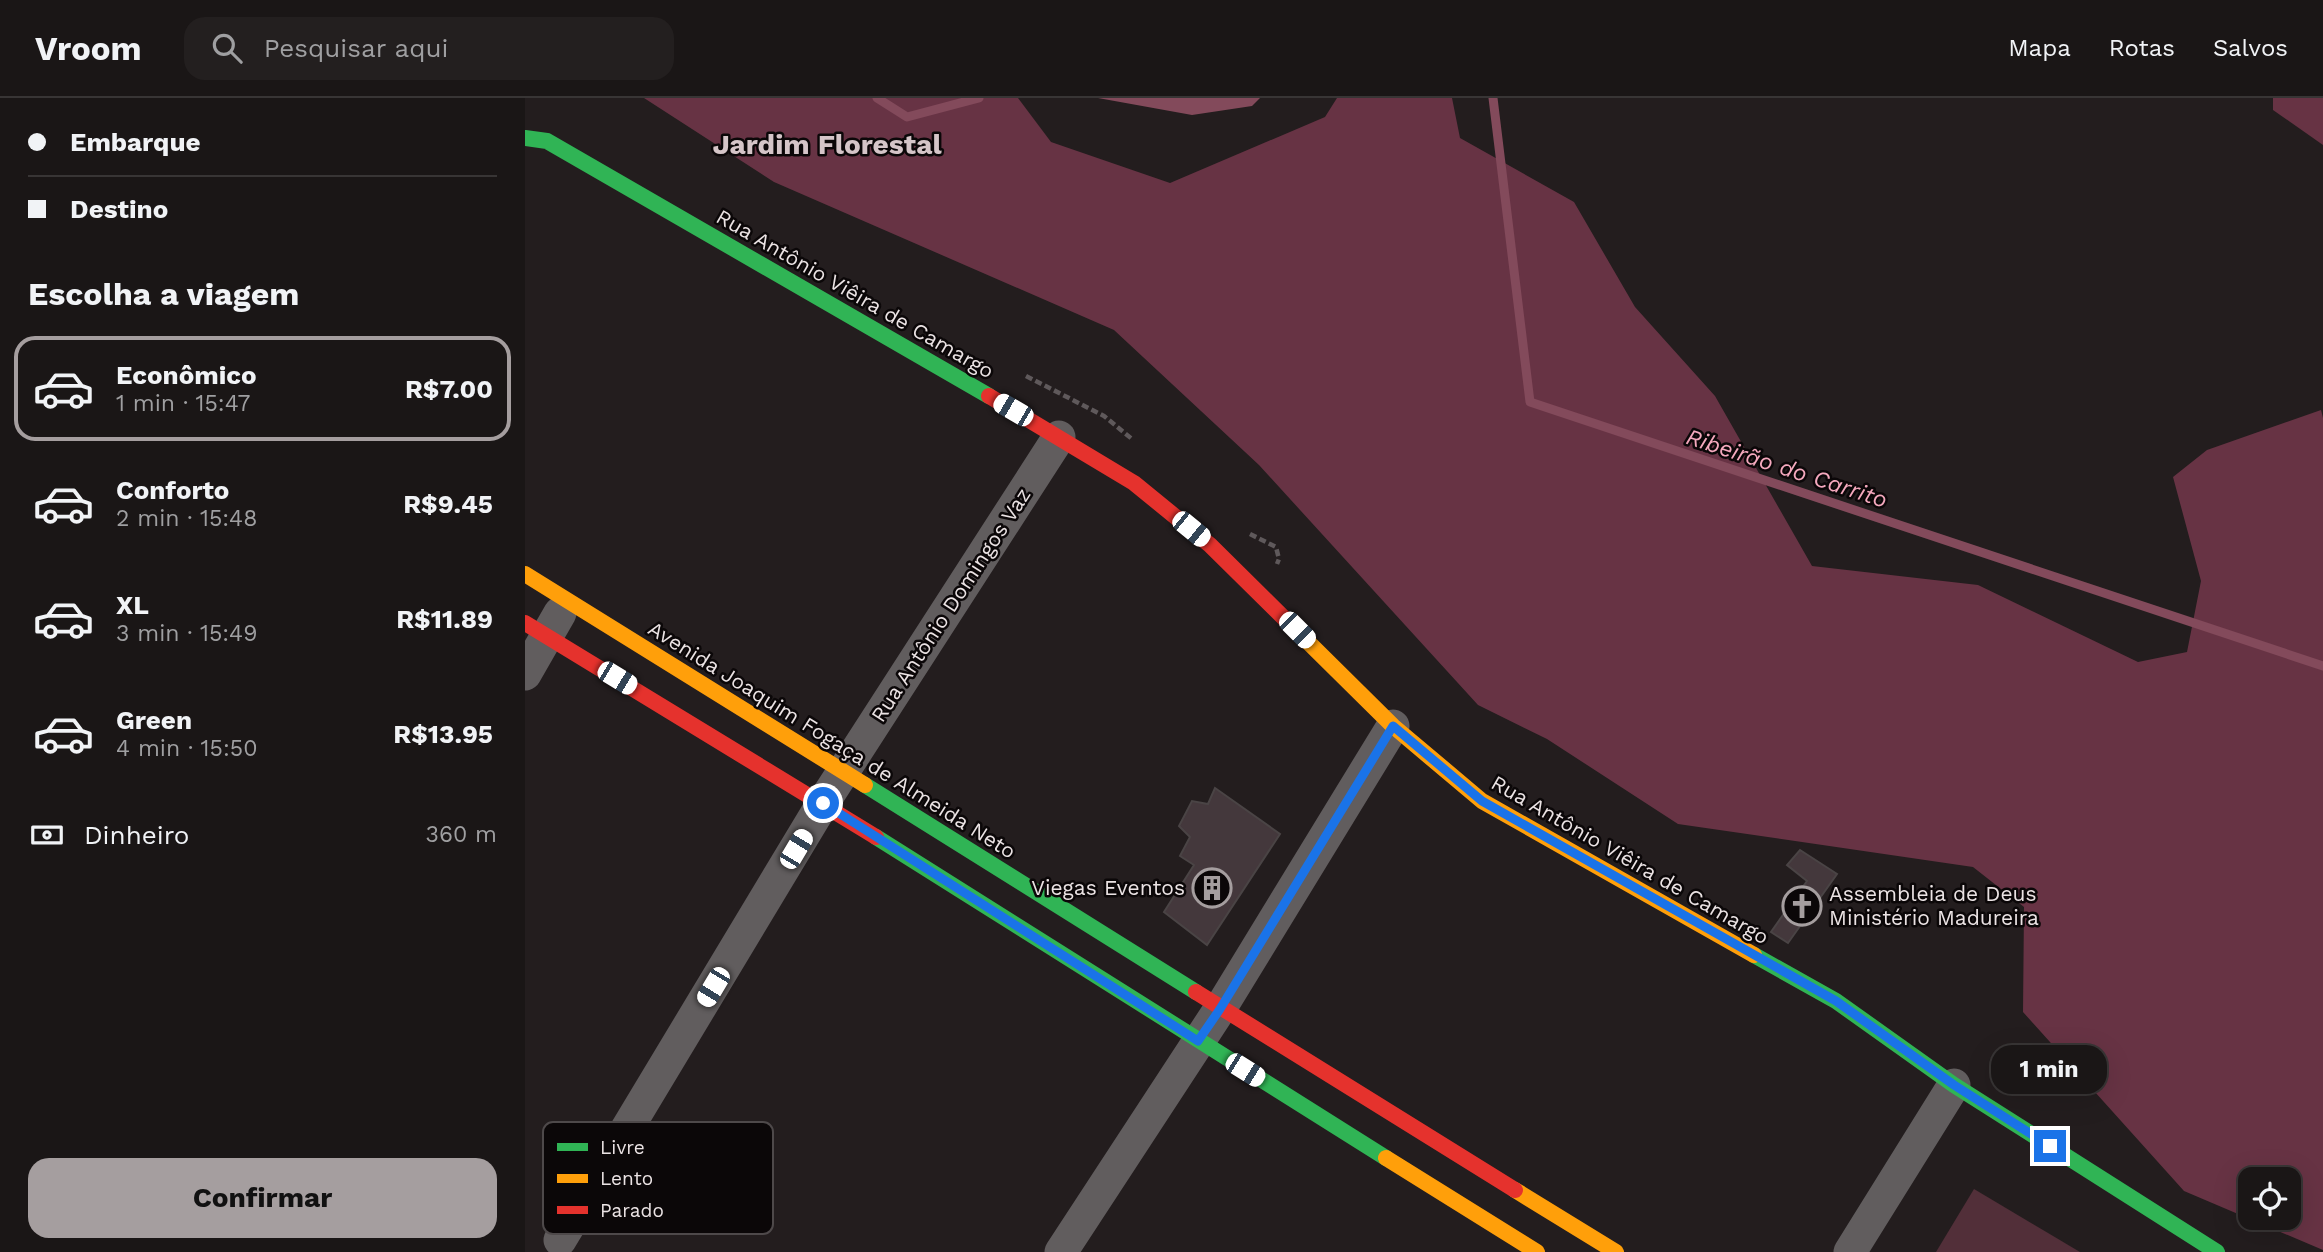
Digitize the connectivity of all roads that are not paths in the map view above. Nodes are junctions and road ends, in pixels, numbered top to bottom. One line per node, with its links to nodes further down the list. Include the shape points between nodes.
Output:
1 (525, 138): 2 (street, Rua Antônio Viêira de Camargo, via 547,141)
2 (1059, 437): 7 (street, Rua Antônio Viêira de Camargo, via 1134,483 1210,545); 8 (street, Rua Antônio Domingos Vaz)
3 (525, 574): 4 (street, Avenida Joaquim Fogaça de Almeida Neto)
4 (567, 600): 5 (street); 8 (street, Avenida Joaquim Fogaça de Almeida Neto)
5 (537, 630): 6 (street); 9 (street)
6 (525, 674)
7 (1393, 726): 10 (street); 12 (street, Rua Antônio Viêira de Camargo, via 1482,801 1836,1001)
8 (845, 771): 9 (street, Rua Antônio Domingos Vaz); 10 (street, Avenida Joaquim Fogaça de Almeida Neto)
9 (823, 803): 11 (street); 13 (street, Rua Antônio Domingos Vaz)
10 (1220, 1009): 11 (street); 19 (street, Avenida Joaquim Fogaça de Almeida Neto)
11 (1198, 1041): 17 (street); 18 (street)
12 (1954, 1085): 16 (street, Rua Antônio Viêira de Camargo); 20 (street)
13 (631, 1122)
14 (564, 1234): 15 (street, Rua Antônio Domingos Vaz)
15 (560, 1240)
16 (2215, 1251)
17 (1061, 1252)
18 (1537, 1252)
19 (1616, 1252)
20 (1850, 1252)

